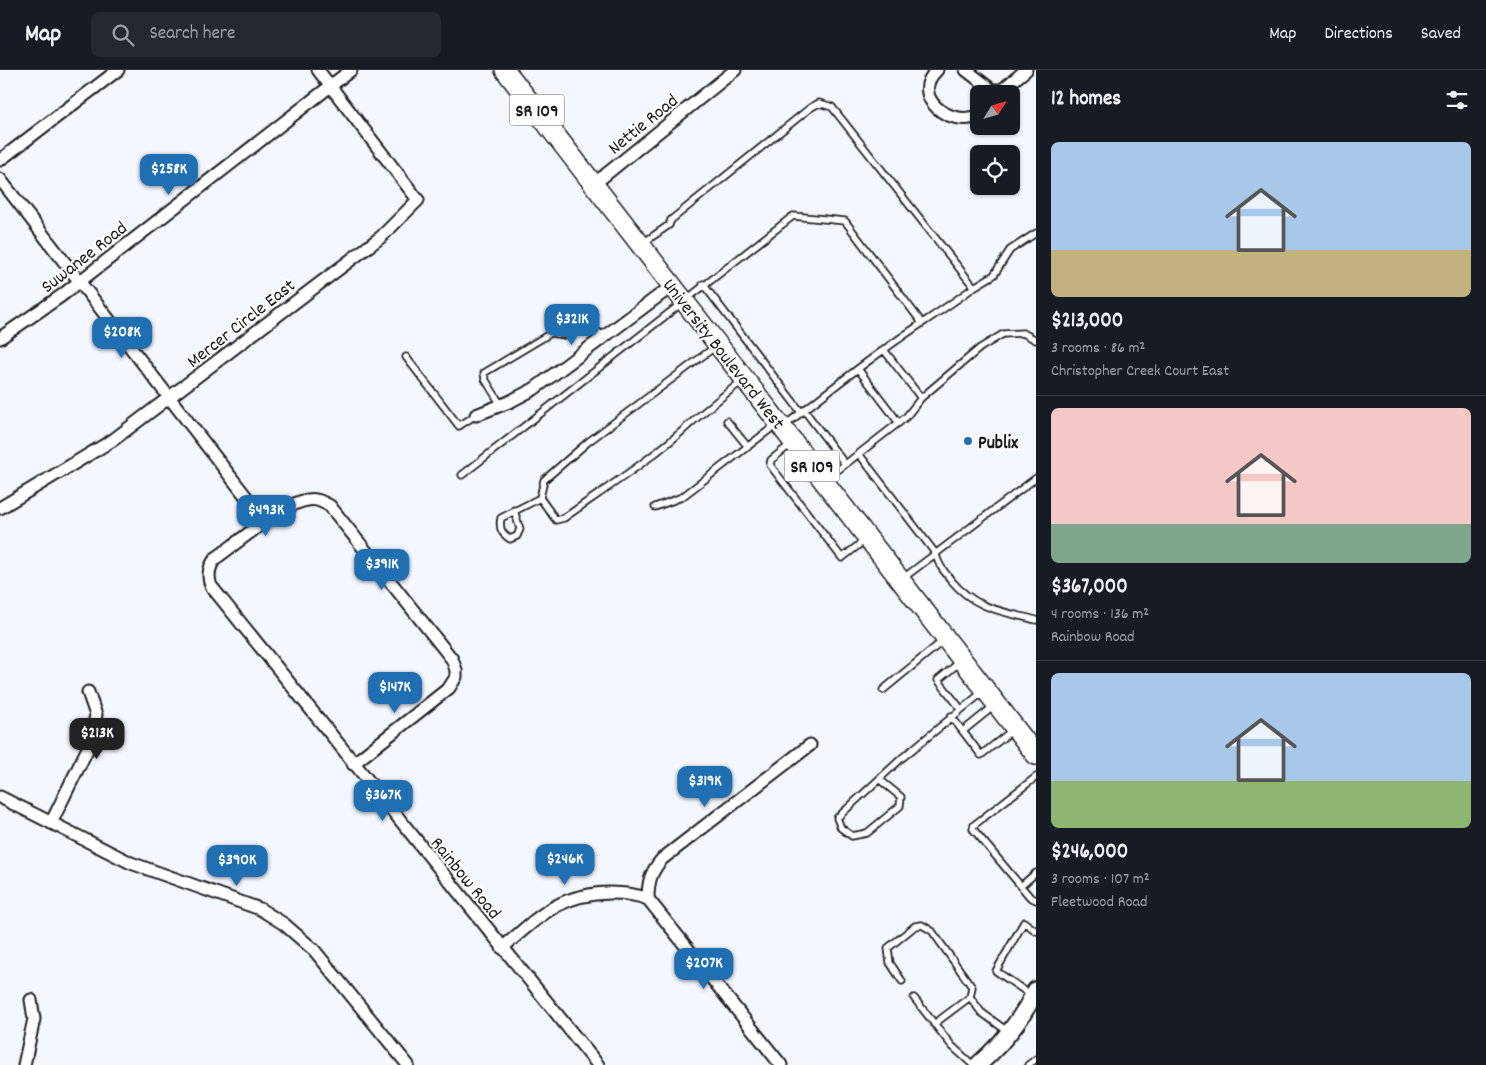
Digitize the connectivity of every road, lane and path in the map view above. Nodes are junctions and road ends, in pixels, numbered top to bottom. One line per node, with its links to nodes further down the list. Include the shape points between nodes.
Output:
1 (118, 70): 13 (street)
2 (318, 70): 11 (street)
3 (351, 70): 11 (street, Suwanee Road)
4 (506, 70): 15 (main road, University Boulevard West / SR 109)
5 (735, 70): 15 (street, Nettie Road)
6 (936, 70): 12 (street, via 927,90 933,105 944,114)
7 (966, 70): 9 (street)
8 (1026, 70): 10 (street)
9 (986, 85)
10 (1007, 85)
11 (331, 87): 18 (street, Suwanee Road); 32 (street, Mercer Circle East, via 418,200 381,237)
12 (970, 120)
13 (0, 160)
14 (0, 180): 18 (street)
15 (594, 184): 17 (main road, University Boulevard West / SR 109)
16 (1036, 233): 20 (lane, via 1010,250 994,275)
17 (641, 245): 20 (lane, via 819,103 832,107); 21 (main road, University Boulevard West / SR 109)
18 (78, 281): 24 (street, Suwanee Road); 32 (street)
19 (703, 284): 21 (lane); 22 (lane, via 793,216 845,221); 34 (lane)
20 (974, 287): 22 (lane, via 932,319)
21 (678, 292): 23 (street); 26 (main road, University Boulevard West / SR 109); 43 (lane, via 656,324)
22 (922, 322): 27 (lane)
23 (606, 337): 33 (street, via 542,384); 33 (lane, via 587,325 564,335 551,333 484,373)
24 (0, 338)
25 (1036, 340): 31 (lane, via 1024,333 1004,334 980,348)
26 (718, 345): 30 (main road, University Boulevard West / SR 109); 46 (lane, via 588,442 544,480)
27 (884, 350): 29 (lane); 31 (lane)
28 (406, 357): 35 (lane, via 459,426)
29 (858, 369): 34 (lane); 37 (lane)
30 (745, 379): 38 (main road, University Boulevard West / SR 109); 46 (lane, via 692,423 564,518 556,520)
31 (921, 398): 37 (lane)
32 (169, 399): 48 (street, Mercer Circle East, via 113,440); 50 (street)
33 (501, 405): 35 (street)
34 (802, 411): 38 (lane); 42 (lane)
35 (476, 415)
36 (727, 421): 40 (lane)
37 (899, 423): 41 (lane)
38 (780, 425): 39 (main road, University Boulevard West / SR 109); 40 (lane)
39 (794, 442): 45 (main road, University Boulevard West / SR 109); 51 (lane, via 771,460 770,465 836,552 842,558)
40 (748, 447): 47 (lane, via 682,497)
41 (859, 454): 42 (lane); 52 (lane)
42 (845, 464): 45 (lane)
43 (462, 475)
44 (1036, 478): 52 (lane)
45 (824, 481): 51 (main road, University Boulevard West / SR 109)
46 (540, 498): 49 (lane)
47 (655, 507)
48 (0, 508)
49 (514, 510): 49 (lane, via 501,518 503,534 510,539 517,536 520,528)
50 (265, 521): 66 (street, Rainbow Road, via 216,558 210,565 208,580); 66 (street, via 308,499 320,500 330,506 430,630 452,659 456,670 453,684)
51 (867, 538): 53 (main road, University Boulevard West / SR 109)
52 (936, 554): 53 (lane); 54 (lane, via 938,564 963,594 975,603)
53 (900, 580): 55 (main road, University Boulevard West / SR 109)
54 (1036, 620)
55 (946, 639): 56 (main road, University Boulevard West / SR 109); 57 (lane)
56 (962, 660): 59 (main road, University Boulevard West / SR 109); 60 (lane, via 938,680)
57 (882, 690)
58 (88, 692): 70 (street, via 96,715 90,744)
59 (991, 697): 60 (lane); 62 (main road, University Boulevard West / SR 109); 63 (lane)
60 (961, 709): 61 (lane)
61 (951, 716): 63 (lane); 68 (lane)
62 (1015, 728): 63 (lane, via 981,755); 65 (main road, University Boulevard West / SR 109)
63 (963, 731)
64 (810, 745): 73 (street, via 662,859 648,882)
65 (1036, 755)
66 (353, 764): 76 (street, Rainbow Road)
67 (1036, 777): 72 (lane, via 972,829)
68 (879, 779): 68 (lane, via 836,818 841,828 852,836 866,833 900,806 901,797)
69 (0, 797): 70 (street)
70 (51, 823): 86 (street, via 131,863 260,909 284,924 324,961)
71 (1036, 873): 72 (lane)
72 (1021, 886): 74 (lane)
73 (648, 899): 76 (street, via 628,893 579,895 548,909); 88 (street)
74 (1036, 900)
75 (1036, 931): 78 (lane, via 1024,922 996,971)
76 (502, 948): 87 (street, Rainbow Road)
77 (902, 981): 79 (lane, via 890,963 888,948 916,926 922,925 932,931 968,980 972,987)
78 (1035, 994): 83 (main road)
79 (970, 997): 82 (lane); 83 (lane, via 982,1012)
80 (914, 998): 82 (lane)
81 (31, 1000): 85 (street, via 34,1019)
82 (934, 1024): 89 (lane)
83 (1009, 1032): 90 (main road)
84 (1036, 1059): 91 (lane)
85 (24, 1065)
86 (408, 1065)
87 (598, 1065)
88 (781, 1065)
89 (973, 1065)
90 (978, 1065)
91 (1028, 1065)

